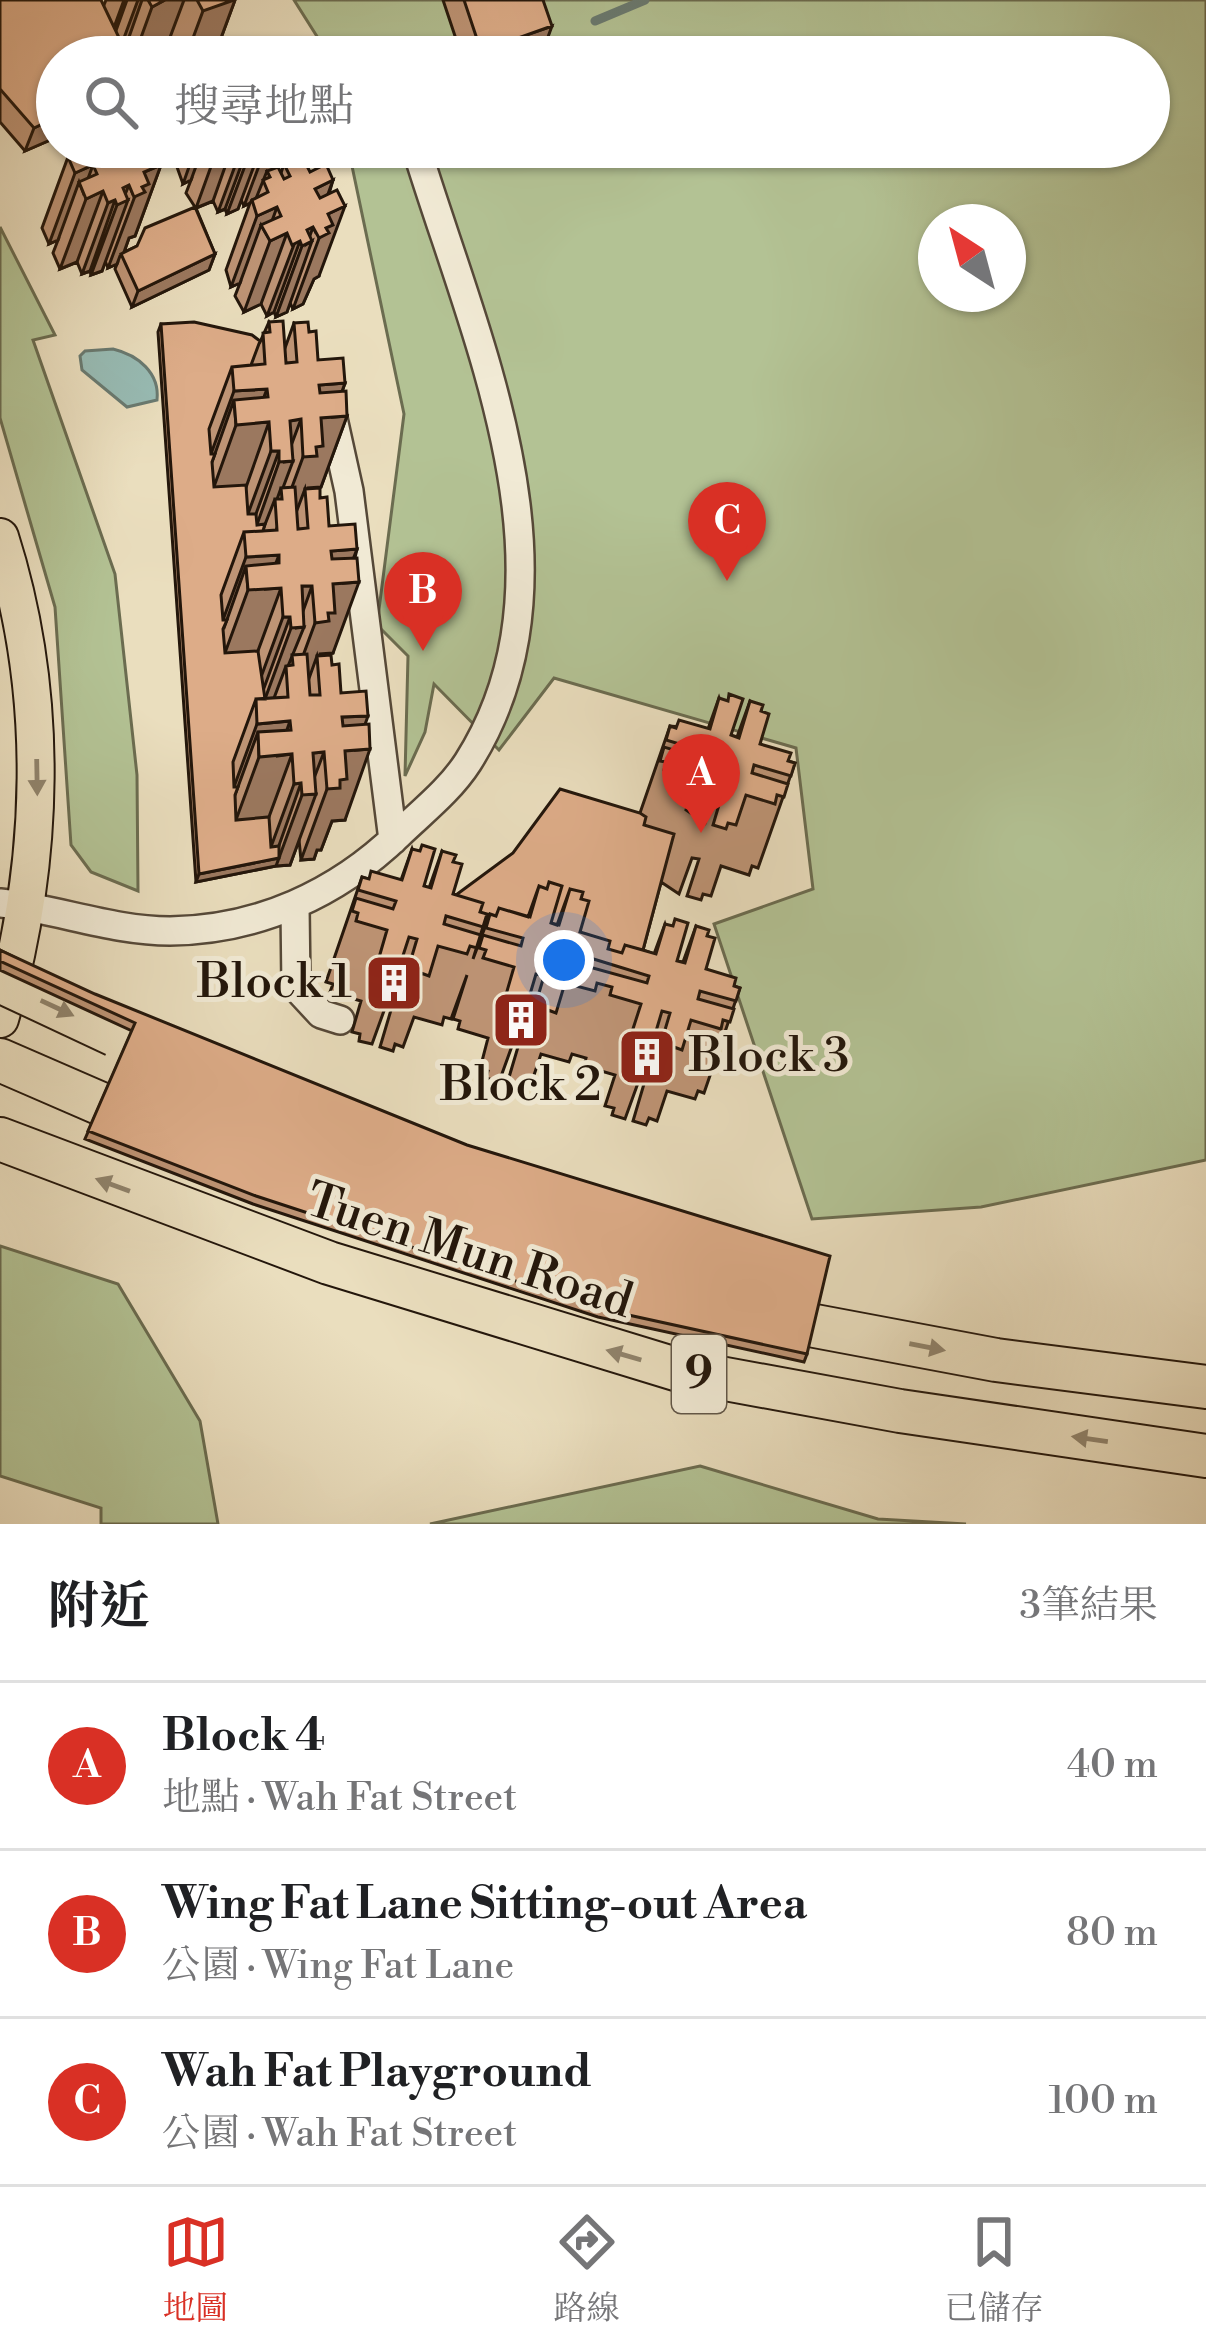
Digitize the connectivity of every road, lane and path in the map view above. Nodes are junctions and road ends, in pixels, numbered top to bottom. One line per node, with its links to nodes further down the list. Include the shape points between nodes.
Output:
1 (422, 168): 6 (street, via 500,421 518,579 489,722 465,766)
2 (323, 384): 4 (street, via 349,491)
3 (0, 537): 7 (main road, one-way to 7, via 25,651 36,756 37,835)
4 (367, 661): 5 (street); 6 (street)
5 (338, 667)
6 (393, 840): 8 (street)
7 (12, 904): 8 (street, via 168,931); 10 (main road)
8 (295, 907): 11 (street, via 296,987)
9 (0, 982): 12 (highway, one-way to 12, bridge)
10 (0, 1019)
11 (340, 1020)
12 (120, 1037)
13 (0, 1060): 14 (highway)
14 (93, 1101)
15 (0, 1139): 18 (highway, Tuen Mun Road / 9, one-way to 15, via 682,1371 329,1263)
16 (815, 1326): 17 (highway, one-way to 17)
17 (1206, 1387)
18 (1206, 1456)

